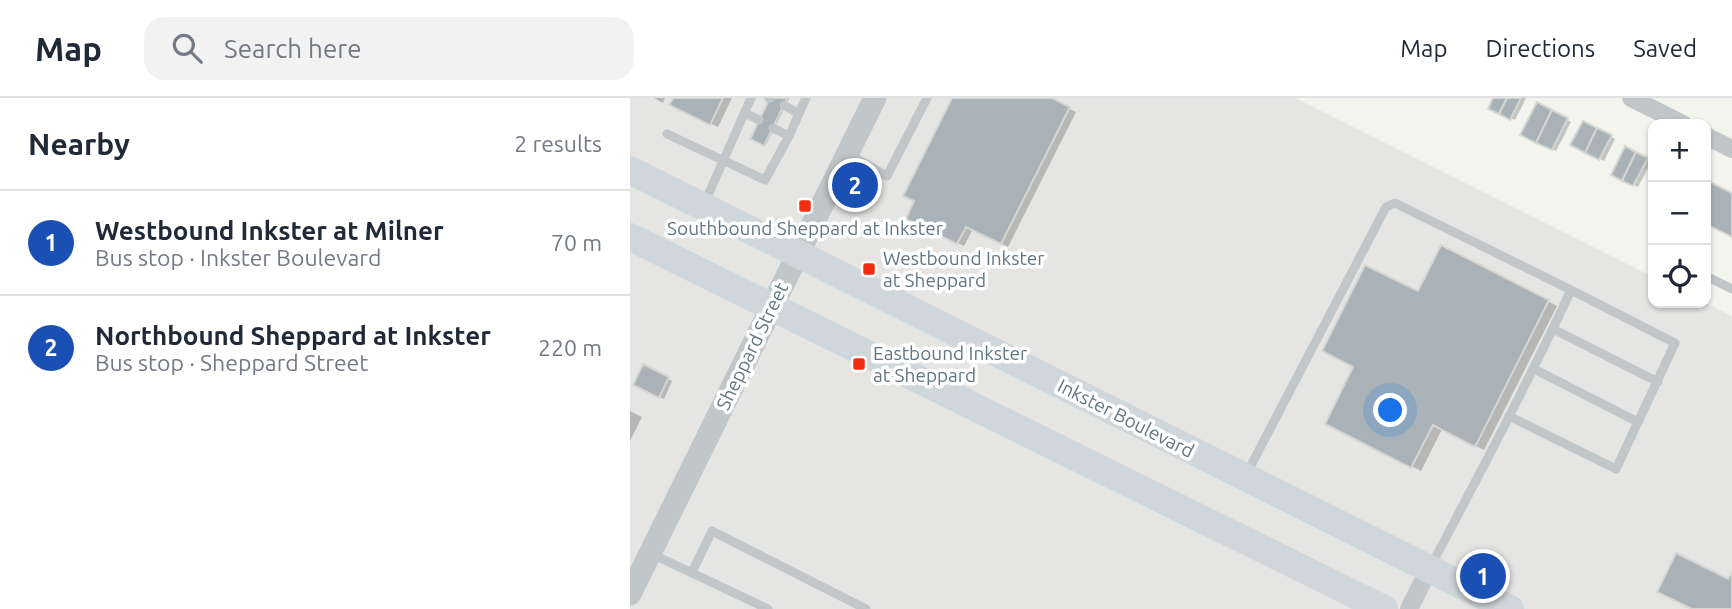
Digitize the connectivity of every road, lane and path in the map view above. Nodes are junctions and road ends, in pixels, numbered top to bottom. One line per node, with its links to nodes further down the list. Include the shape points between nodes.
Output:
1 (751, 98): 7 (lane)
2 (806, 98): 8 (lane)
3 (875, 98): 16 (street, Sheppard Street)
4 (927, 98): 16 (lane, via 887,176)
5 (1631, 98): 9 (street)
6 (784, 105): 8 (lane)
7 (745, 113): 10 (lane); 17 (lane)
8 (799, 114): 13 (lane)
9 (1673, 119)
10 (759, 120)
11 (773, 128): 13 (lane)
12 (667, 134): 17 (lane)
13 (789, 136): 17 (lane, via 765,180)
14 (1711, 138): 15 (street)
15 (1732, 149)
16 (847, 154): 21 (street, Sheppard Street)
17 (723, 160): 19 (lane)
18 (630, 170): 19 (main road, Inkster Boulevard)
19 (703, 206): 21 (main road, Inkster Boulevard)
20 (630, 237): 25 (main road)
21 (798, 254): 25 (street, Sheppard Street); 31 (main road, Inkster Boulevard)
22 (1711, 278): 23 (lane)
23 (1732, 289)
24 (1571, 290): 26 (lane); 28 (lane, via 1675,343); 31 (lane, via 1395,204 1386,207)
25 (771, 307): 32 (street, Sheppard Street); 38 (main road)
26 (1553, 329): 27 (lane); 28 (lane)
27 (1534, 369): 29 (lane); 30 (lane)
28 (1658, 383): 30 (lane)
29 (1509, 416): 30 (lane, via 1615,469); 33 (lane)
30 (1638, 422)
31 (1245, 477): 33 (main road, Inkster Boulevard)
32 (650, 553): 34 (lane); 35 (street, Sheppard Street)
33 (1429, 569): 39 (street); 40 (main road, Inkster Boulevard)
34 (692, 572): 36 (lane); 37 (lane, via 712,531)
35 (630, 594)
36 (768, 609)
37 (866, 609)
38 (1384, 609)
39 (1409, 609)
40 (1510, 609)

